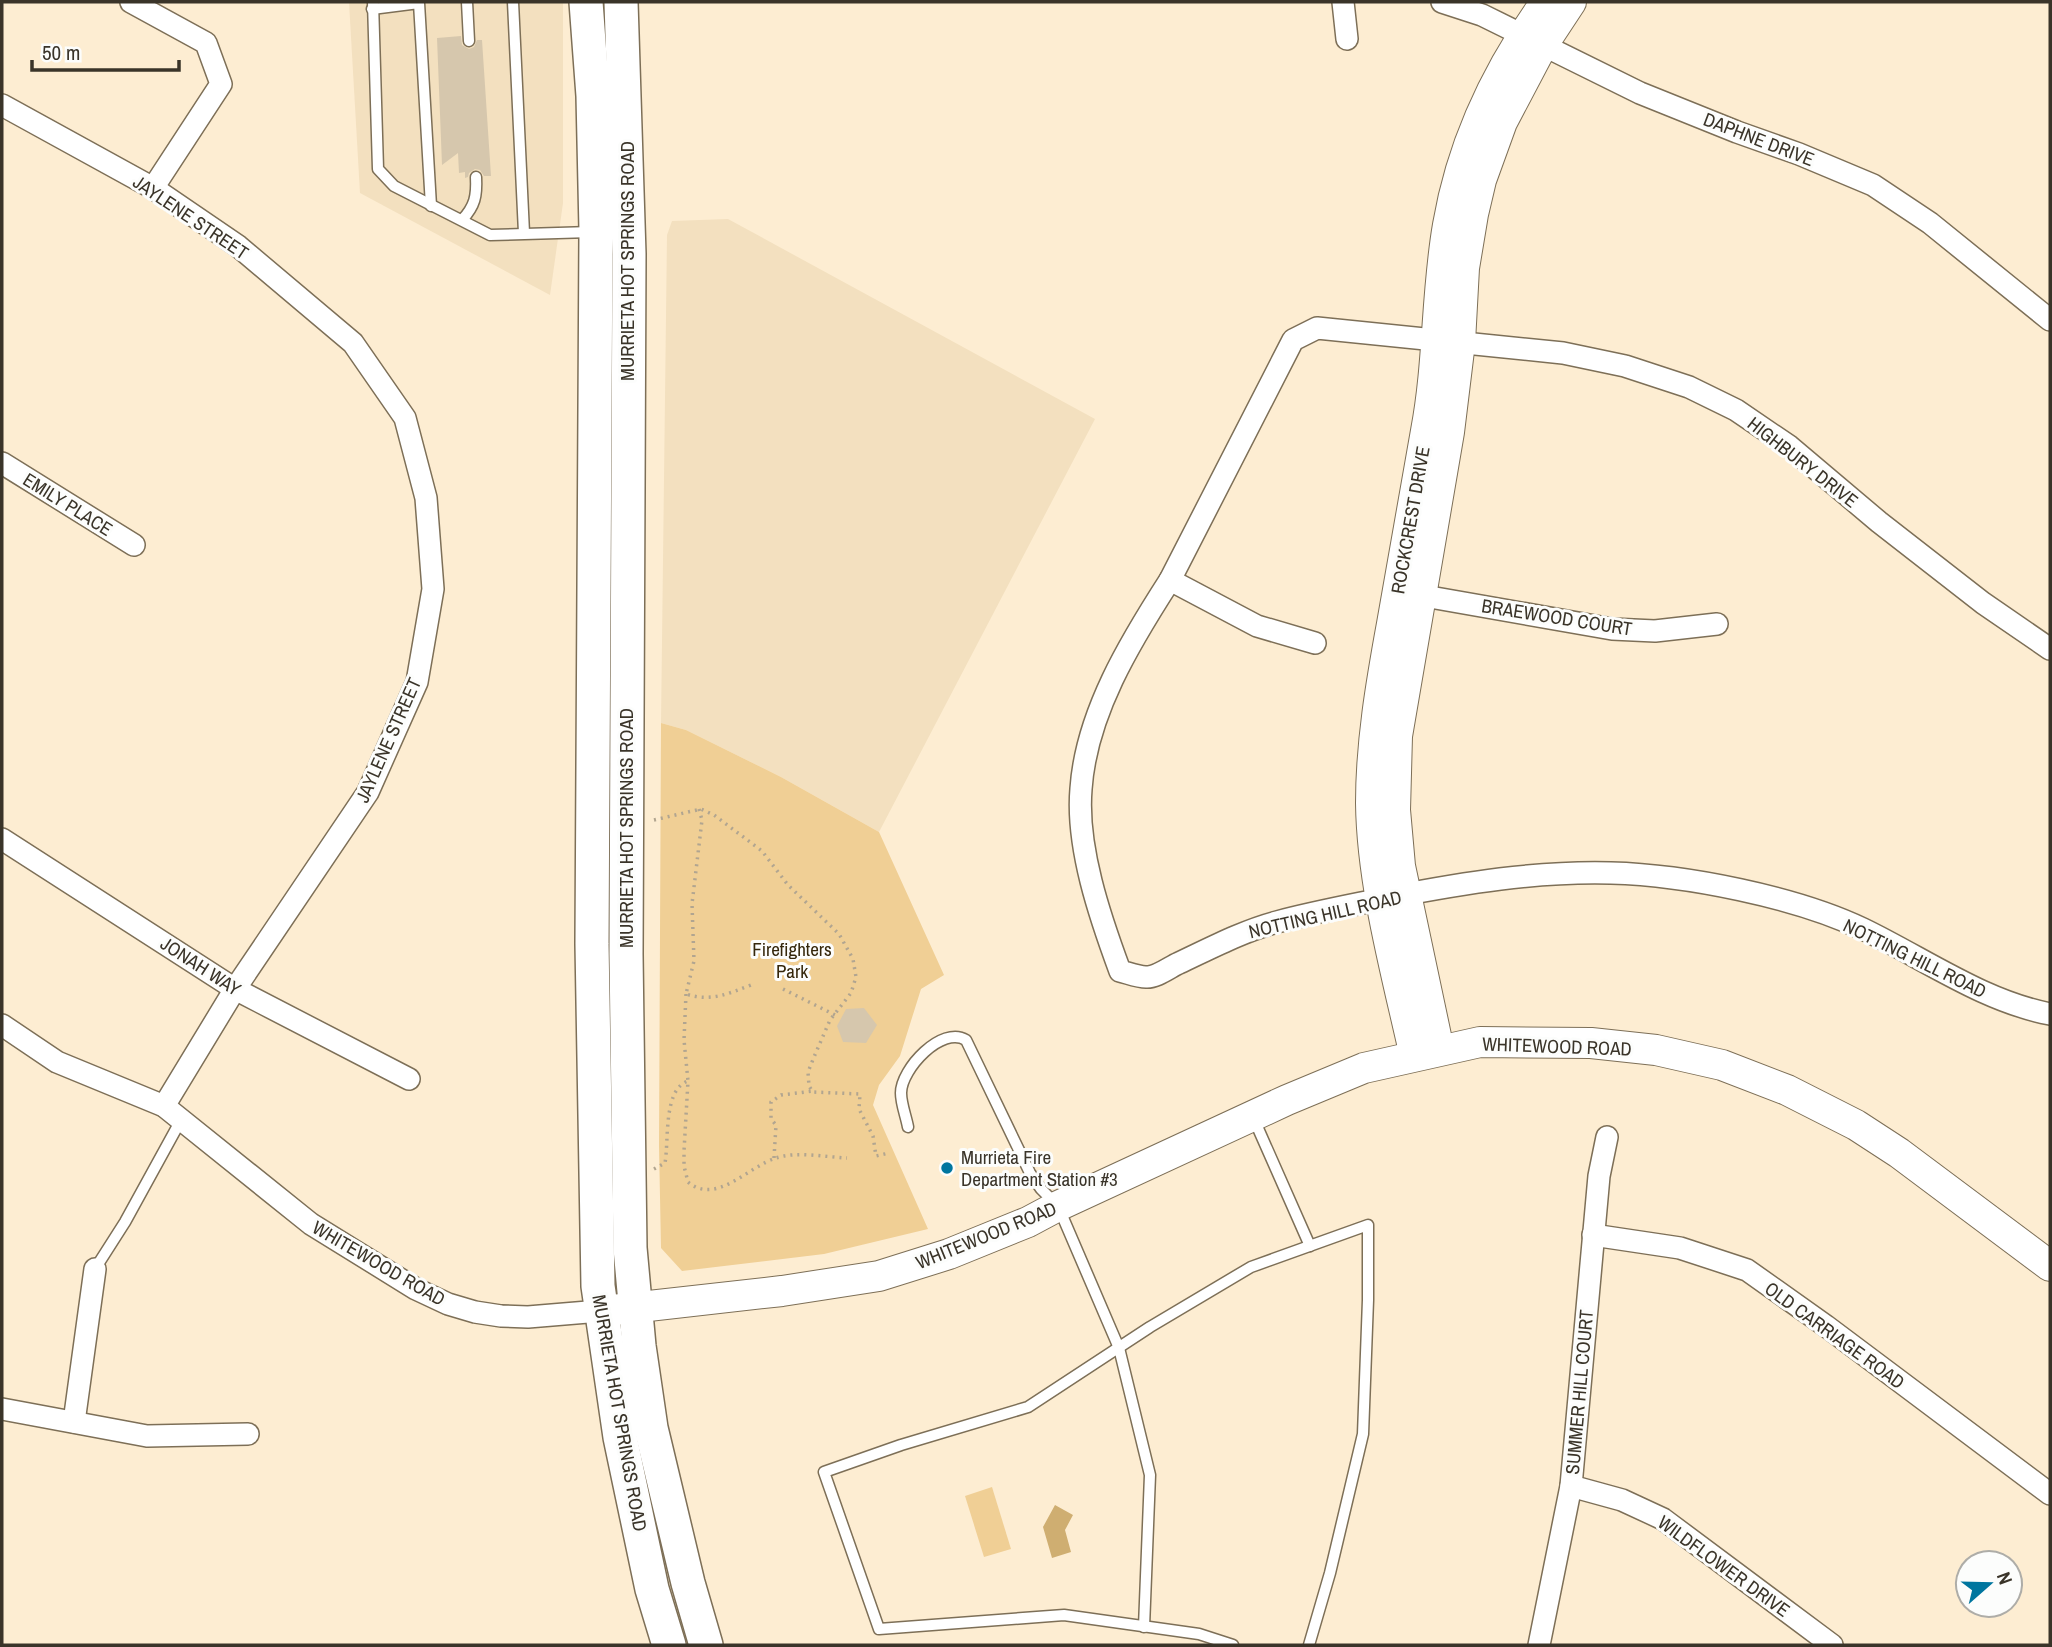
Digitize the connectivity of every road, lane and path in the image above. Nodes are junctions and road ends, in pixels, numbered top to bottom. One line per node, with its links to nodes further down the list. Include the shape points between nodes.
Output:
1 (131, 2): 16 (street, via 206,43 221,84)
2 (467, 2): 12 (lane)
3 (513, 2): 20 (lane)
4 (586, 2): 19 (main road, MURRIETA HOT SPRINGS ROAD)
5 (621, 2): 23 (main road, MURRIETA HOT SPRINGS ROAD, via 629,254)
6 (1343, 2): 11 (street)
7 (1442, 2): 13 (street, DAPHNE DRIVE, via 1482,15)
8 (1546, 2): 13 (main road, ROCKCREST DRIVE)
9 (1571, 2): 13 (main road, ROCKCREST DRIVE)
10 (373, 6): 17 (lane, via 378,169 394,186); 17 (lane, via 419,3)
11 (1347, 39)
12 (469, 41)
13 (1533, 41): 21 (street, DAPHNE DRIVE, via 1640,93 1874,185 1930,223); 22 (main road, ROCKCREST DRIVE, via 1493,87 1463,162 1448,224)
14 (2, 105): 16 (street, JAYLENE STREET)
15 (476, 177): 18 (lane, via 476,199)
16 (153, 188): 36 (street, JAYLENE STREET, via 238,246 353,343 405,418 426,498 433,589 417,682 368,792)
17 (431, 206): 18 (lane)
18 (462, 220): 20 (lane, via 490,235)
19 (596, 231): 20 (lane); 23 (main road, via 609,239 616,264 618,405); 60 (main road, MURRIETA HOT SPRINGS ROAD, via 592,944)
20 (524, 233)
21 (2050, 320)
22 (1448, 341): 26 (street, NOTTING HILL ROAD, via 1317,328 1293,340); 27 (main road, ROCKCREST DRIVE, via 1449,432); 30 (street, HIGHBURY DRIVE, via 1563,352 1625,366 1689,387 1736,410 1789,446 1983,603)
23 (627, 425): 59 (main road, MURRIETA HOT SPRINGS ROAD, via 626,954)
24 (2, 463): 25 (street, EMILY PLACE)
25 (134, 545)
26 (1170, 580): 29 (street, via 1257,626); 34 (street, NOTTING HILL ROAD, via 1098,715 1081,790 1081,829 1100,918 1120,971 1148,978 1239,934 1275,922)
27 (1409, 593): 28 (street, BRAEWOOD COURT, via 1612,629 1656,631); 34 (main road, ROCKCREST DRIVE, via 1394,770)
28 (1717, 624)
29 (1314, 643)
30 (2050, 649)
31 (699, 809): 32 (path); 38 (path, via 702,820 692,904 694,961); 40 (path, via 762,851 788,885 839,934 853,959 856,977)
32 (654, 820)
33 (2, 839): 36 (street, JONAH WAY)
34 (1394, 897): 39 (street, NOTTING HILL ROAD, via 1490,879 1563,873 1659,876 1717,886 1766,896 1859,927 1990,996); 42 (main road, ROCKCREST DRIVE)
35 (751, 985): 38 (path, via 717,998)
36 (235, 989): 43 (street, JONAH WAY); 46 (street, JAYLENE STREET)
37 (783, 989): 40 (path)
38 (686, 994): 44 (path)
39 (2050, 1014)
40 (835, 1015): 45 (path, via 808,1072 808,1086)
41 (2, 1025): 46 (street, WHITEWOOD ROAD, via 57,1062)
42 (1427, 1053): 47 (main road, WHITEWOOD ROAD, via 1364,1068); 57 (main road, WHITEWOOD ROAD, via 1480,1042 1591,1043 1656,1050 1721,1065 1787,1090 1856,1125)
43 (409, 1079)
44 (688, 1081): 51 (path, via 684,1151 688,1182 703,1190 721,1187); 53 (path, via 673,1093 665,1163)
45 (813, 1091): 50 (path, via 860,1094 859,1109 873,1136 876,1156); 51 (path, via 781,1095 771,1102 771,1119 776,1125)
46 (173, 1113): 58 (lane, via 124,1223); 60 (street, WHITEWOOD ROAD, via 311,1224 448,1304 501,1316)
47 (1253, 1116): 54 (main road, WHITEWOOD ROAD); 56 (lane)
48 (908, 1126): 54 (lane, via 900,1092 910,1068 928,1048 958,1035 966,1040 1030,1172)
49 (1607, 1137): 55 (street, SUMMER HILL COURT)
50 (889, 1153)
51 (774, 1158): 52 (path)
52 (847, 1158)
53 (652, 1170)
54 (1058, 1206): 59 (main road, WHITEWOOD ROAD, via 949,1254 878,1276); 61 (lane)
55 (1593, 1235): 65 (street, SUMMER HILL COURT); 66 (street, OLD CARRIAGE ROAD, via 1680,1248 1747,1270)
56 (1310, 1246): 61 (lane, via 1251,1267); 71 (lane, via 1368,1225 1363,1434)
57 (2050, 1266)
58 (95, 1269): 63 (street)
59 (635, 1307): 60 (main road, WHITEWOOD ROAD); 69 (main road, MURRIETA HOT SPRINGS ROAD, via 651,1428)
60 (600, 1311): 68 (main road, MURRIETA HOT SPRINGS ROAD, via 635,1517)
61 (1118, 1348): 67 (lane, via 1150,1475); 67 (lane, via 1028,1407 824,1472 879,1629 1064,1615)
62 (2, 1409): 63 (street)
63 (74, 1422): 64 (street, via 147,1436)
64 (248, 1434)
65 (1571, 1486): 72 (street, SUMMER HILL COURT); 73 (street, WILDFLOWER DRIVE, via 1622,1500 1663,1518)
66 (2050, 1494)
67 (1144, 1627): 70 (lane, via 1199,1634)
68 (669, 1645)
69 (706, 1645)
70 (1233, 1645)
71 (1310, 1645)
72 (1539, 1645)
73 (1832, 1645)

